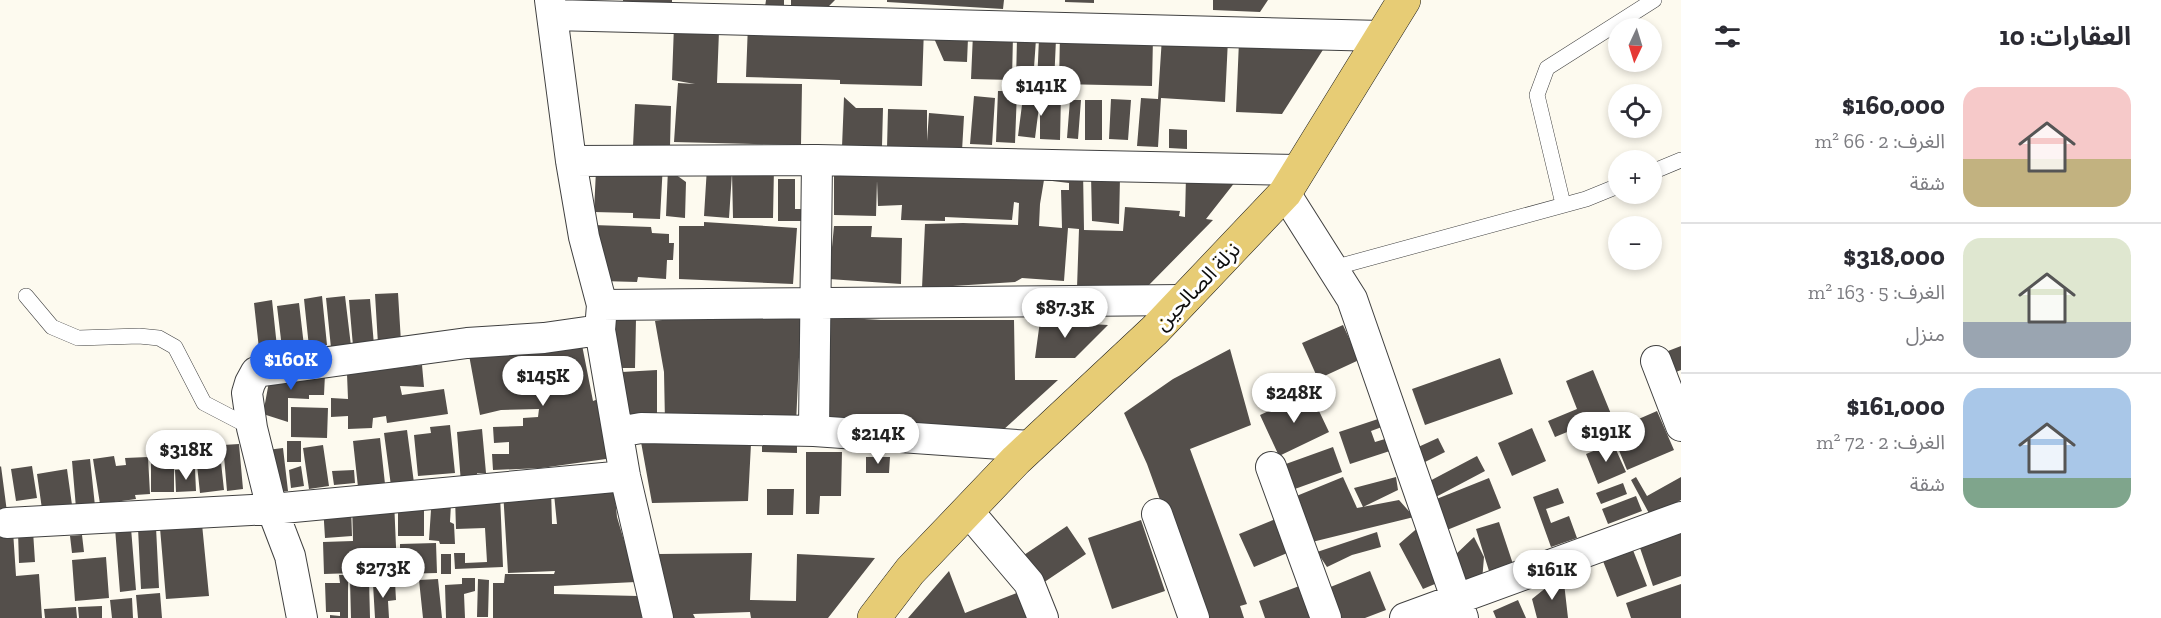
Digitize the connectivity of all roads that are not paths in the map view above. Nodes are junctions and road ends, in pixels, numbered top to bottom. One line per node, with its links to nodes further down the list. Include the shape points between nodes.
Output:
1 (1404, 0): 4 (main road, نزلة الصالحين)
2 (1654, 0): 11 (lane, via 1547,68 1537,95)
3 (551, 7): 4 (street); 7 (street)
4 (1382, 36): 9 (main road, نزلة الصالحين)
5 (818, 160): 7 (street); 9 (street); 15 (street)
6 (1681, 160): 8 (lane)
7 (571, 161): 16 (street)
8 (1662, 168)
9 (1291, 182): 12 (street); 14 (main road, نزلة الصالحين)
10 (1608, 190): 11 (lane)
11 (1563, 204): 12 (lane)
12 (1333, 268): 30 (street, via 1352,300)
13 (26, 296): 19 (lane, via 52,327 78,338 139,336 159,338 175,347 204,403)
14 (1184, 300): 15 (street); 22 (main road, نزلة الصالحين)
15 (816, 303): 16 (street); 20 (street)
16 (601, 318): 19 (street, via 544,338 467,343 256,372 247,393); 21 (street)
17 (1656, 360): 18 (street)
18 (1681, 426)
19 (252, 428): 25 (street)
20 (814, 431): 21 (street, via 641,428); 22 (street)
21 (618, 432): 24 (street)
22 (1031, 446): 26 (main road, نزلة الصالحين)
23 (1271, 467): 36 (street)
24 (625, 476): 25 (street); 32 (street)
25 (272, 509): 29 (street); 31 (street, via 290,556)
26 (968, 511): 33 (main road, نزلة الصالحين, via 910,571); 34 (street, via 1029,583)
27 (1157, 514): 35 (street)
28 (1681, 517): 30 (street)
29 (7, 523)
30 (1460, 609): 37 (street)
31 (302, 618)
32 (658, 618)
33 (874, 618)
34 (1043, 618)
35 (1194, 618)
36 (1326, 618)
37 (1405, 618)

